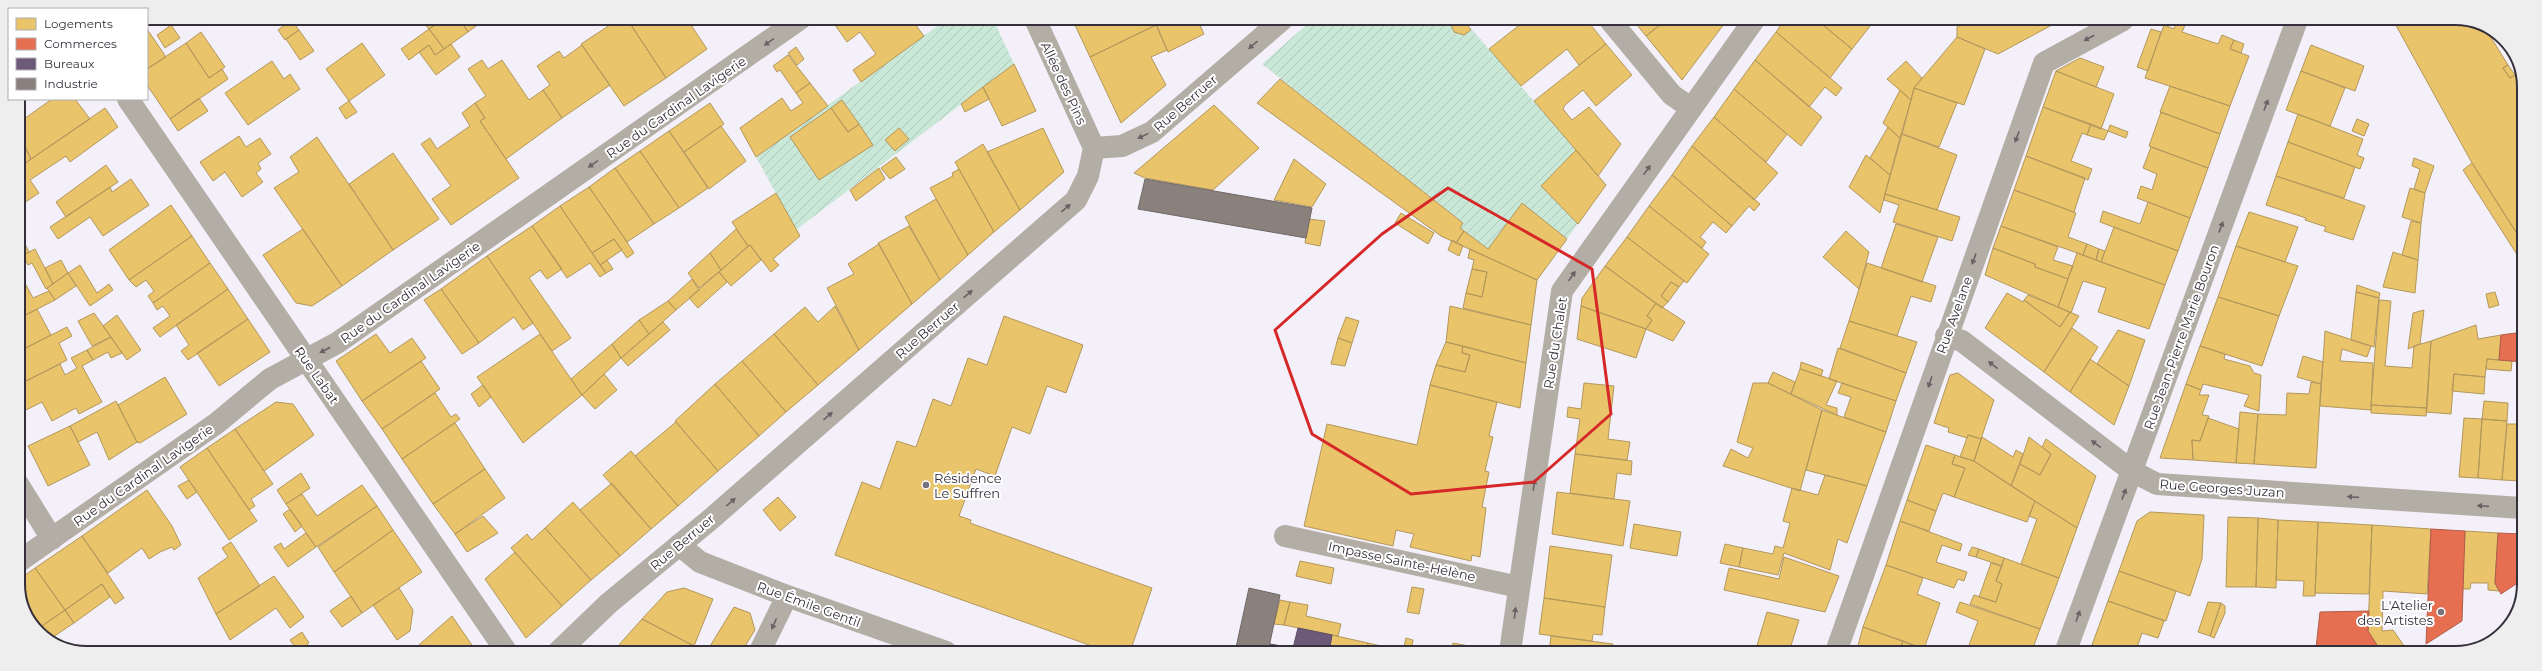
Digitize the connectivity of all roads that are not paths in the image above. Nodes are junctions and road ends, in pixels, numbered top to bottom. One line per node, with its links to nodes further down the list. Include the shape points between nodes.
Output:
1 (791, 25): 12 (street, Rue du Cardinal Lavigerie, one-way to 12, via 337,343)
2 (1038, 25): 10 (street, Allée des Pins)
3 (1276, 25): 10 (street, Rue Berruer, one-way to 10, via 1152,132 1122,146)
4 (1613, 25): 9 (street, via 1672,96)
5 (1750, 25): 9 (street, Rue du Chalet)
6 (2114, 25): 11 (street, Rue Avelane, one-way to 11, via 2044,62)
7 (2295, 25): 13 (street, Rue Jean-Pierre Marie Bouron, one-way to 7)
8 (129, 100): 12 (street, Rue Labat)
9 (1691, 108): 20 (street, Rue du Chalet, one-way to 9, via 1562,291)
10 (1094, 148): 18 (street, Rue Berruer, one-way to 10, via 1076,200 1088,176)
11 (1946, 336): 13 (street, Rue Georges Juzan, one-way to 11, via 1962,341); 27 (street, Rue Avelane, one-way to 27)
12 (306, 359): 17 (street, Rue du Cardinal Lavigerie, via 270,379 218,423); 22 (street, Rue Labat)
13 (2132, 471): 15 (street, Rue Georges Juzan, one-way to 13, via 2157,484); 28 (street, Rue Jean-Pierre Marie Bouron, one-way to 13)
14 (25, 495): 17 (street)
15 (2517, 508)
16 (1285, 536): 20 (street, Impasse Sainte-Hélène)
17 (52, 539): 19 (street, Rue du Cardinal Lavigerie)
18 (679, 545): 21 (street, Rue Émile Gentil, via 700,562); 23 (street, Rue Berruer, via 609,603)
19 (25, 557)
20 (1519, 587): 26 (street, Rue du Chalet, one-way to 20)
21 (787, 596): 24 (street, one-way to 24); 25 (street, Rue Émile Gentil)
22 (503, 646)
23 (564, 646)
24 (762, 646)
25 (907, 646)
26 (1511, 646)
27 (1838, 646)
28 (2068, 646)

